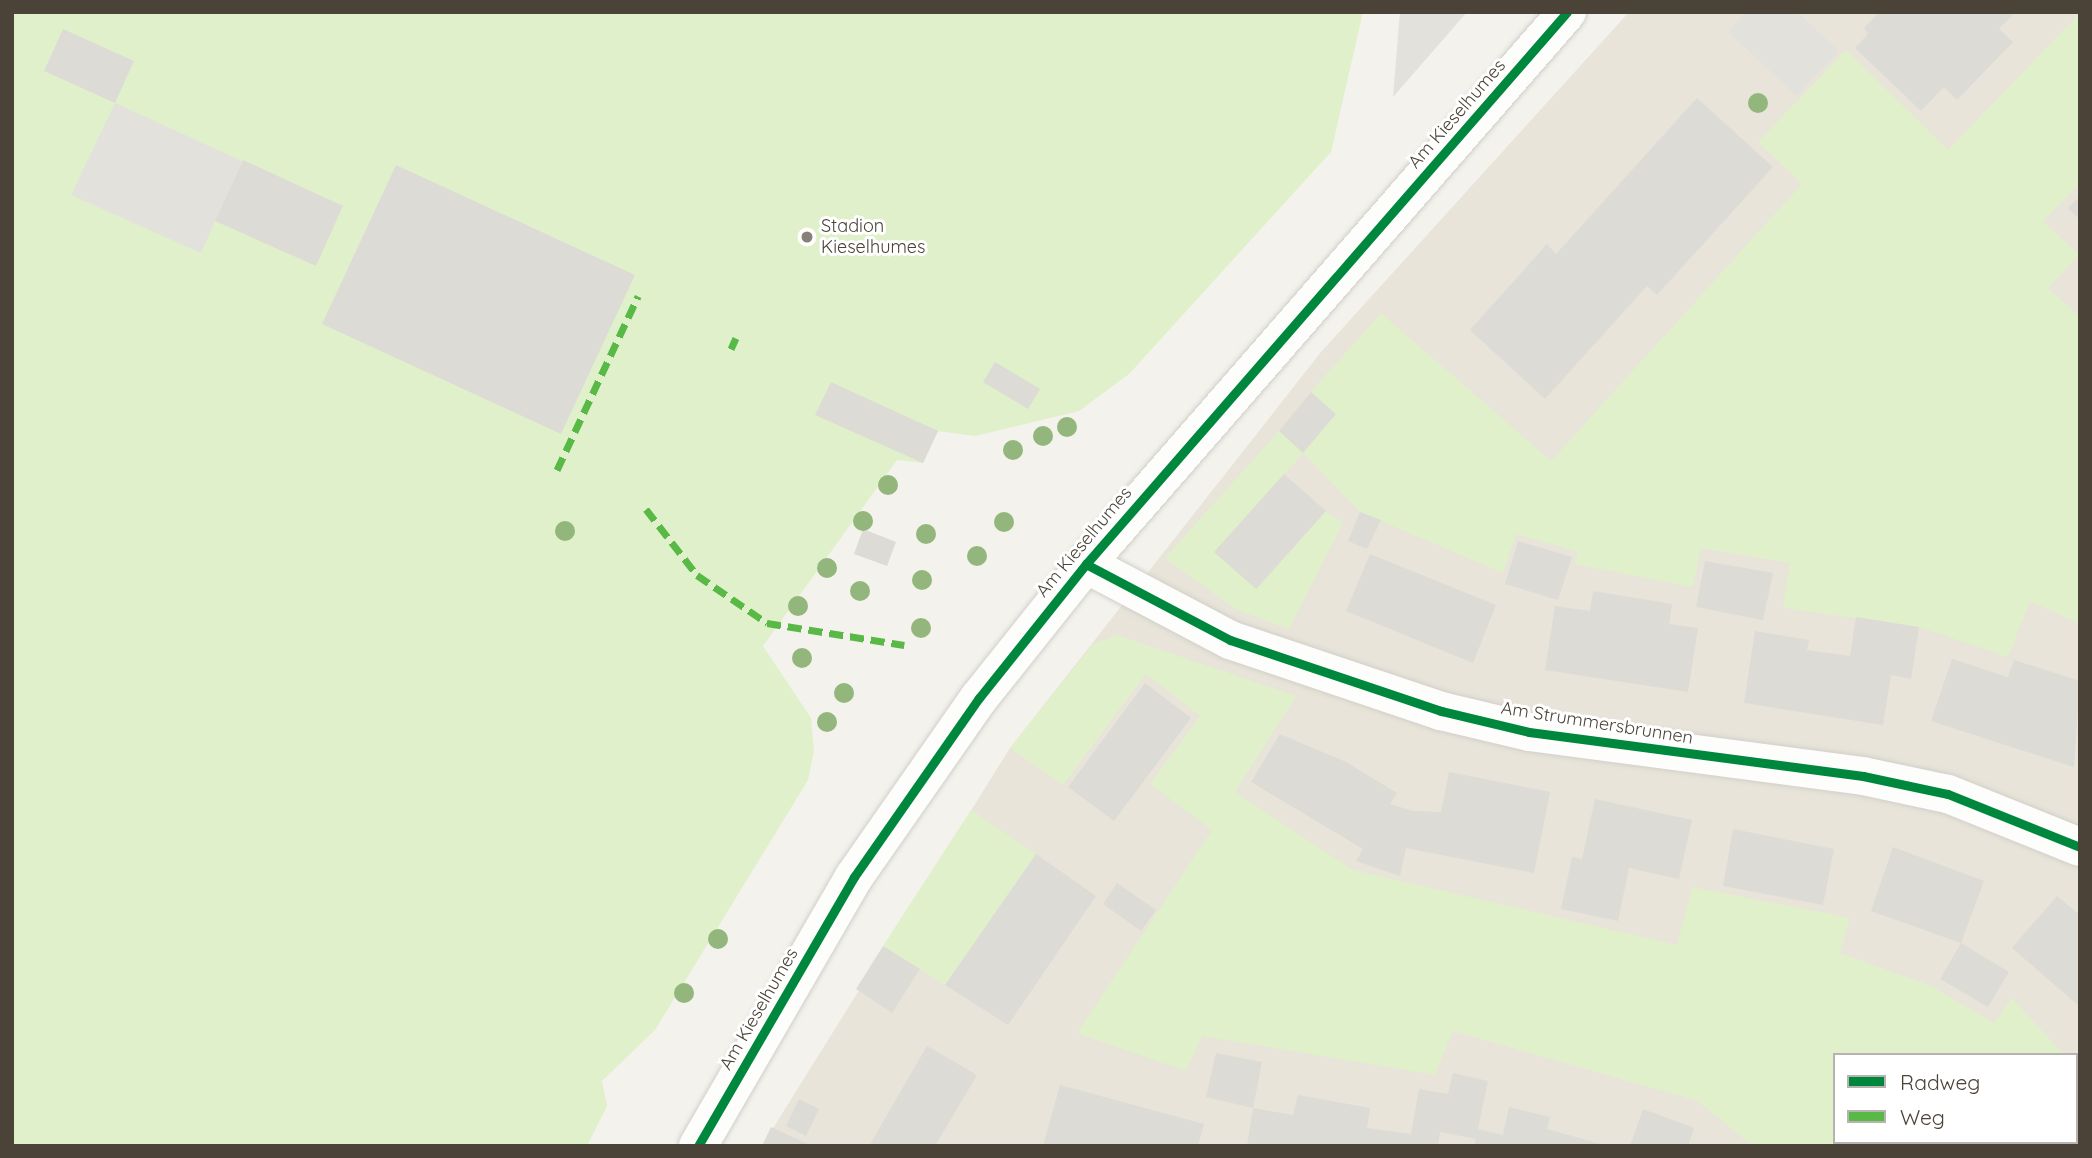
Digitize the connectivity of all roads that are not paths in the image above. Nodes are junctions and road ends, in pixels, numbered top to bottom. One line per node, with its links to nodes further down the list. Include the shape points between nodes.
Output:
1 (1567, 12): 2 (street, Am Kieselhumes)
2 (1086, 564): 3 (street, Am Strummersbrunnen, via 1230,640 1441,710 1530,732 1863,776 1948,794); 4 (street, Am Kieselhumes, via 953,732 854,877)
3 (2080, 847)
4 (698, 1146)

